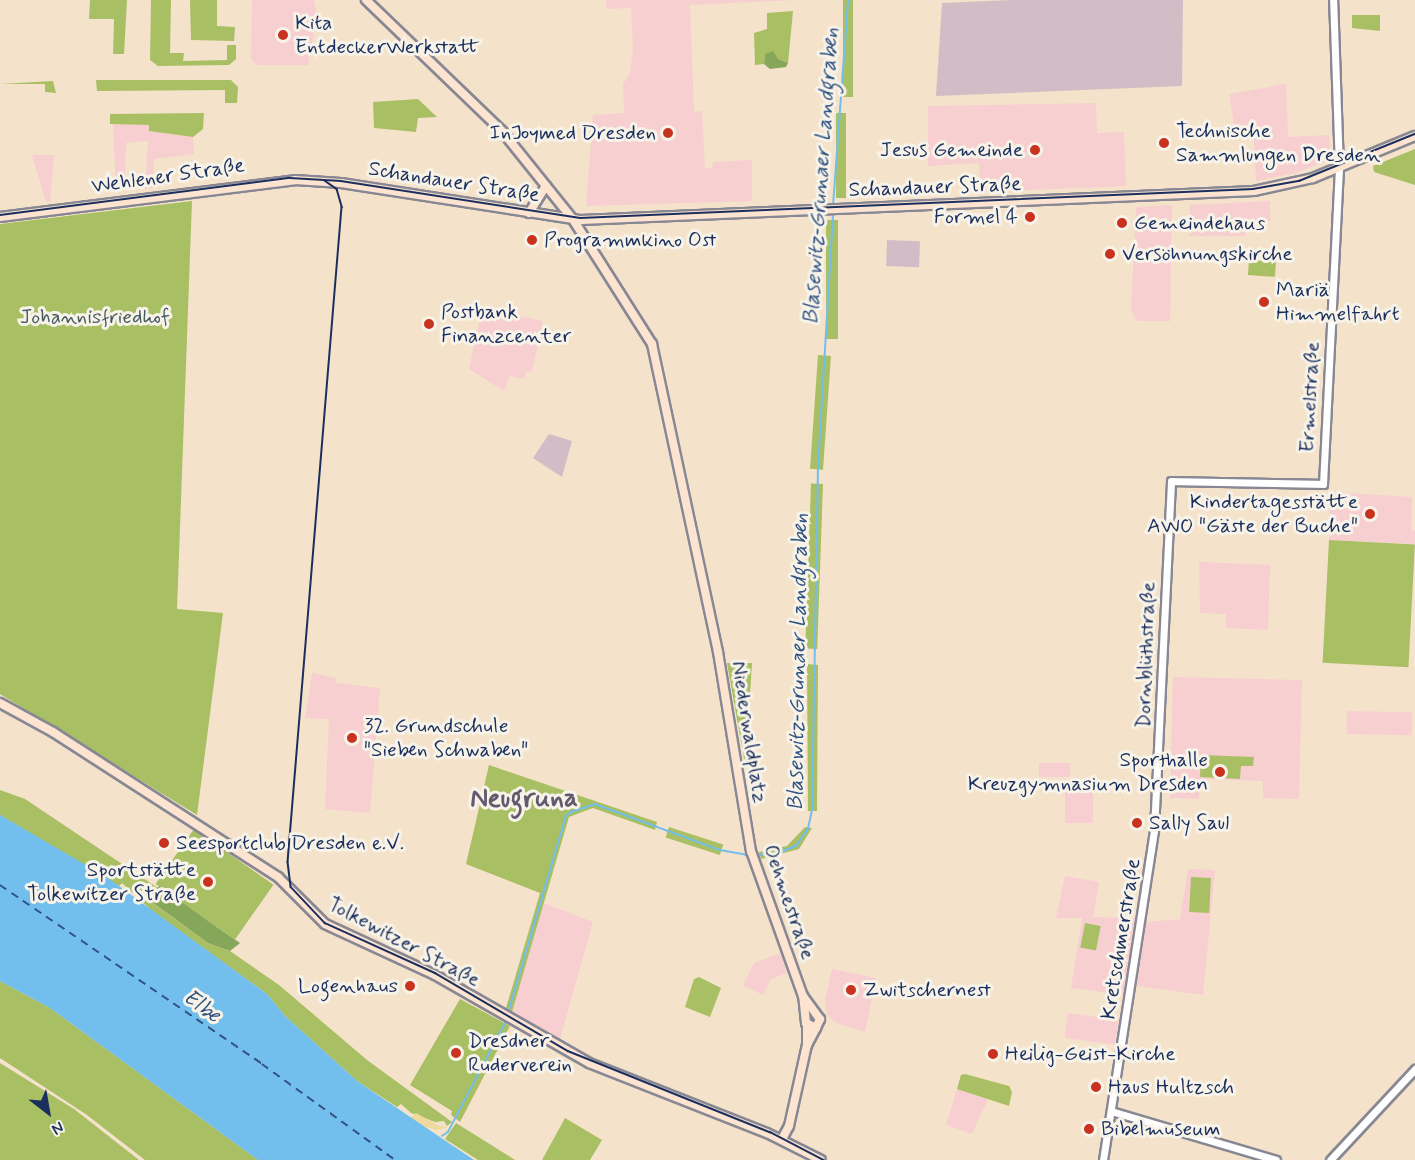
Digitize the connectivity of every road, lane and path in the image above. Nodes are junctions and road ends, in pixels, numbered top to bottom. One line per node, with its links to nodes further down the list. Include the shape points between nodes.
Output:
1 (366, 0): 6 (main road, Niederwaldplatz, via 488,116)
2 (1333, 0): 4 (street, Ermelstraße)
3 (1415, 136): 4 (main road, Schandauer Straße)
4 (1339, 168): 9 (main road, Schandauer Straße, via 1284,187 1254,191); 10 (street, Ermelstraße, via 1323,483)
5 (341, 183): 7 (main road, Schandauer Straße); 8 (main road, Wehlener Straße, via 264,181)
6 (546, 186): 7 (main road); 9 (main road, Niederwaldplatz)
7 (529, 213): 9 (main road, Schandauer Straße)
8 (0, 217)
9 (573, 219): 12 (main road, Niederwaldplatz, via 654,350 718,652)
10 (1170, 481): 13 (street, Dornblüthstraße)
11 (0, 703): 19 (main road, Tolkewitzer Straße, via 53,732 278,877 325,924 435,975 588,1063)
12 (745, 818): 14 (main road, Oehmestraße, via 754,861)
13 (1154, 830): 18 (street, Kretschmerstraße)
14 (809, 1019): 15 (main road); 15 (main road, Oehmestraße, via 820,1021); 16 (main road, Oehmestraße)
15 (816, 1028): 16 (main road, Oehmestraße)
16 (807, 1045): 19 (main road, Oehmestraße, via 789,1126)
17 (1415, 1069): 23 (street)
18 (1111, 1111): 21 (street, Kretschmerstraße); 22 (street)
19 (782, 1139): 20 (main road, Tolkewitzer Straße)
20 (821, 1160)
21 (1103, 1160)
22 (1276, 1160)
23 (1330, 1160)

